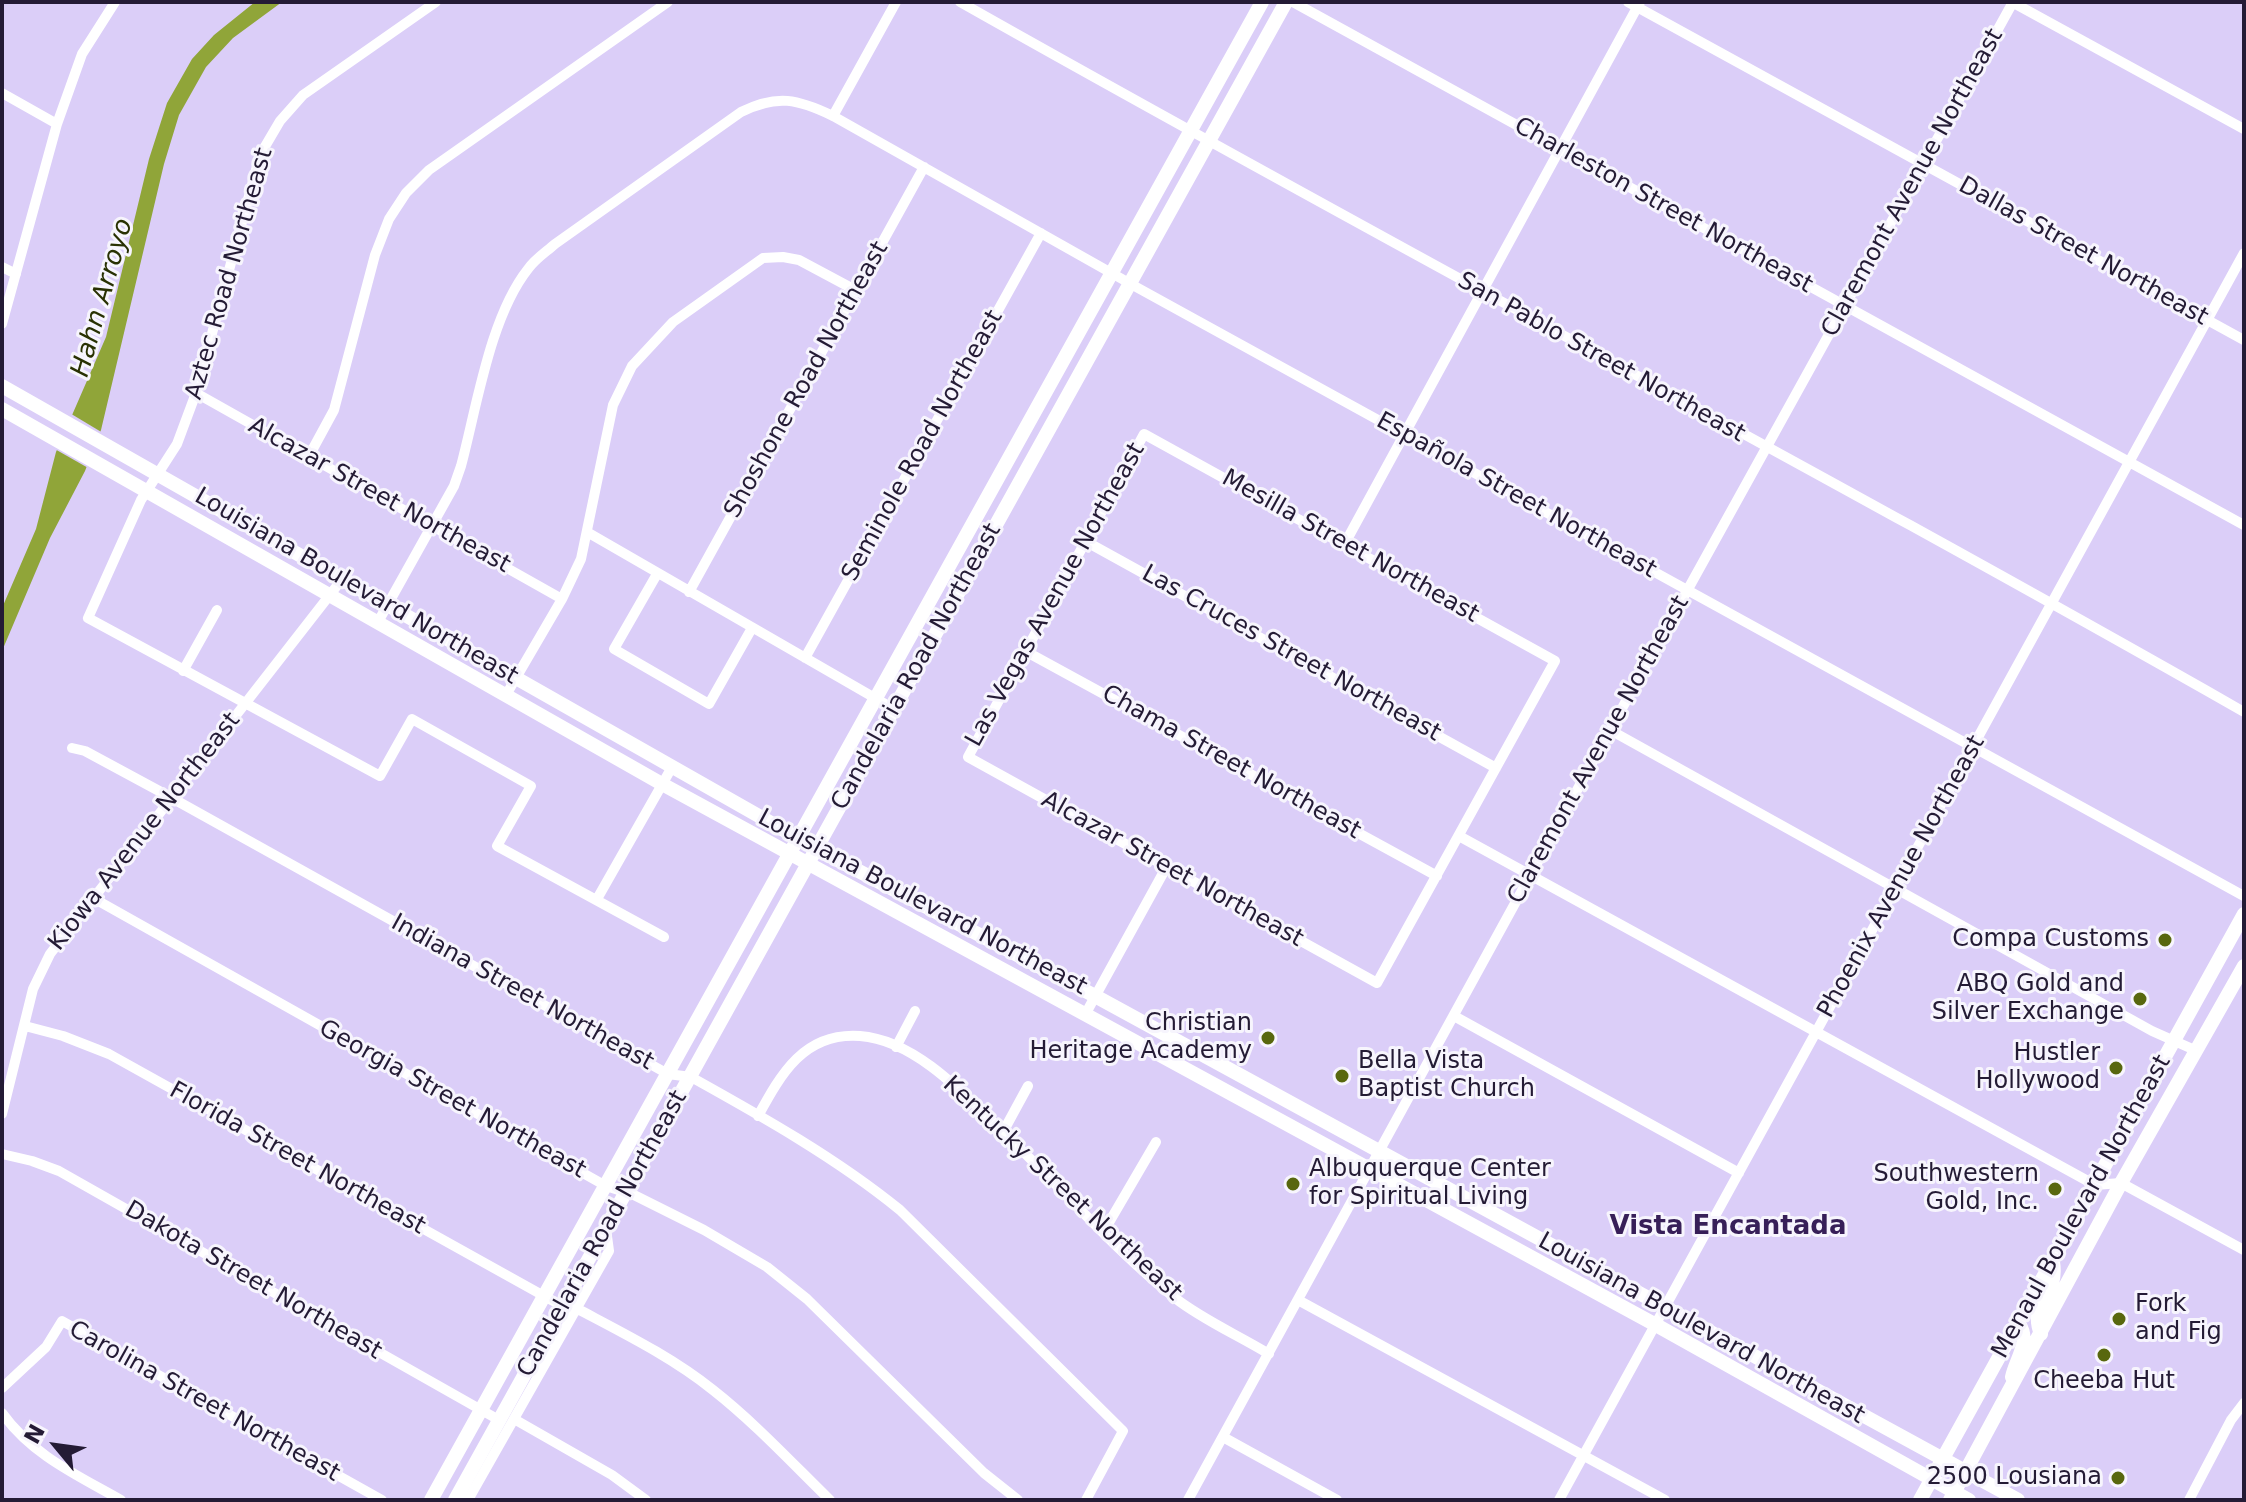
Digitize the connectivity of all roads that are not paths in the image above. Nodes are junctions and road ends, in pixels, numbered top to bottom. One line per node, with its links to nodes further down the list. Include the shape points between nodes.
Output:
1 (115, 2): 13 (street, via 82,54)
2 (436, 2): 33 (street, Aztec Road Northeast, via 303,95 280,121 260,155)
3 (668, 2): 38 (street, via 429,170 406,193 375,255 334,410)
4 (896, 2): 12 (street)
5 (960, 2): 15 (street, San Pablo Street Northeast)
6 (1262, 2): 15 (main road, Candelaria Road Northeast)
7 (1286, 2): 16 (main road, Candelaria Road Northeast)
8 (1293, 2): 17 (street, Charleston Street Northeast)
9 (2013, 2): 14 (street); 18 (street, Claremont Avenue Northeast)
10 (1635, 4): 17 (street); 18 (street, Dallas Street Northeast)
11 (2, 93): 13 (street)
12 (833, 116): 19 (street, Española Street Northeast); 43 (street, via 809,104 760,102 530,266 499,321 461,466)
13 (57, 124): 24 (street)
14 (2244, 129)
15 (1190, 132): 16 (street, San Pablo Street Northeast); 23 (main road, Candelaria Road Northeast)
16 (1209, 142): 25 (main road, Candelaria Road Northeast); 27 (street, San Pablo Street Northeast)
17 (1560, 150): 27 (street); 28 (street, Charleston Street Northeast)
18 (1922, 164): 28 (street, Claremont Avenue Northeast); 29 (street, Dallas Street Northeast)
19 (924, 167): 20 (street, Española Street Northeast); 26 (street, Shoshone Road Northeast)
20 (1041, 233): 23 (street, Española Street Northeast); 59 (street, Seminole Road Northeast)
21 (2244, 253): 29 (street, Phoenix Avenue Northeast)
22 (2, 267): 24 (street)
23 (1112, 273): 25 (street, Española Street Northeast); 63 (main road, Candelaria Road Northeast)
24 (16, 274): 30 (street)
25 (1130, 283): 36 (street, Española Street Northeast); 65 (main road, Candelaria Road Northeast)
26 (857, 291): 44 (street, via 799,260 763,258 673,322 621,383); 50 (street, Shoshone Road Northeast)
27 (1482, 293): 36 (street); 37 (street, San Pablo Street Northeast)
28 (1844, 306): 37 (street, Claremont Avenue Northeast); 39 (street, Charleston Street Northeast)
29 (2207, 319): 31 (street, Dallas Street Northeast); 39 (street, Phoenix Avenue Northeast)
30 (2, 324)
31 (2244, 340)
32 (2, 386): 40 (main road, Louisiana Boulevard Northeast)
33 (196, 393): 38 (street, Alcazar Street Northeast); 40 (street, Aztec Road Northeast, via 177,444)
34 (2, 409): 41 (main road, Louisiana Boulevard Northeast)
35 (1144, 434): 45 (street, Las Vegas Avenue Northeast); 46 (street, Mesilla Street Northeast)
36 (1404, 434): 46 (street); 49 (street, Española Street Northeast)
37 (1765, 448): 49 (street, Claremont Avenue Northeast); 54 (street, San Pablo Street Northeast)
38 (309, 456): 43 (street, Alcazar Street Northeast)
39 (2130, 462): 42 (street, Charleston Street Northeast); 54 (street, Phoenix Avenue Northeast)
40 (158, 475): 41 (street, Aztec Road Northeast); 48 (main road, Louisiana Boulevard Northeast)
41 (148, 492): 51 (main road, Louisiana Boulevard Northeast); 60 (street, Aztec Road Northeast, via 88,618)
42 (2244, 525)
43 (432, 526): 52 (street, Alcazar Street Northeast); 53 (street)
44 (587, 532): 47 (street); 52 (street)
45 (1085, 541): 58 (street, Las Vegas Avenue Northeast); 72 (street, Las Cruces Street Northeast)
46 (1344, 545): 72 (street, Mesilla Street Northeast, via 1555,661)
47 (657, 574): 50 (street); 57 (street, via 614,649 709,704)
48 (343, 578): 51 (street, Kiowa Avenue Northeast); 53 (main road, Louisiana Boulevard Northeast)
49 (1687, 590): 67 (street, Claremont Avenue Northeast); 68 (street, Española Street Northeast)
50 (689, 592): 57 (street)
51 (329, 594): 56 (main road, Louisiana Boulevard Northeast); 64 (street, Kiowa Avenue Northeast)
52 (562, 599): 61 (street)
53 (387, 604): 56 (street); 61 (main road, Louisiana Boulevard Northeast)
54 (2052, 604): 66 (street, San Pablo Street Northeast); 68 (street, Phoenix Avenue Northeast)
55 (217, 610): 60 (street)
56 (378, 622): 62 (main road, Louisiana Boulevard Northeast)
57 (752, 628): 59 (street)
58 (1025, 651): 70 (street, Las Vegas Avenue Northeast); 82 (street, Chama Street Northeast)
59 (805, 658): 63 (street)
60 (183, 671): 64 (street)
61 (515, 678): 62 (street); 71 (main road, Louisiana Boulevard Northeast)
62 (506, 695): 73 (main road, Louisiana Boulevard Northeast)
63 (876, 699): 65 (street); 76 (main road, Candelaria Road Northeast)
64 (245, 704): 74 (street, Kiowa Avenue Northeast); 86 (street, via 380,776 412,719 531,786 497,846)
65 (894, 709): 77 (main road, Candelaria Road Northeast)
66 (2244, 712)
67 (1610, 730): 81 (street, Claremont Avenue Northeast); 83 (street)
68 (1973, 747): 83 (street, Phoenix Avenue Northeast); 84 (street, Española Street Northeast)
69 (72, 748): 74 (street, Indiana Street Northeast)
70 (968, 757): 80 (street, Alcazar Street Northeast)
71 (672, 767): 73 (street); 76 (main road, Louisiana Boulevard Northeast)
72 (1496, 768): 75 (street)
73 (662, 784): 78 (main road, Louisiana Boulevard Northeast); 86 (street)
74 (172, 798): 85 (street, Kiowa Avenue Northeast); 99 (street, Indiana Street Northeast)
75 (1459, 836): 81 (street); 82 (street)
76 (800, 839): 77 (main road, Louisiana Boulevard Northeast); 78 (main road, Candelaria Road Northeast)
77 (817, 849): 79 (main road, Candelaria Road Northeast); 90 (main road, Louisiana Boulevard Northeast)
78 (791, 854): 79 (main road, Louisiana Boulevard Northeast); 99 (main road, Candelaria Road Northeast)
79 (809, 863): 92 (main road, Louisiana Boulevard Northeast); 100 (main road, Candelaria Road Northeast)
80 (1167, 866): 82 (street, Alcazar Street Northeast, via 1377,983); 90 (street)
81 (1531, 874): 93 (street, Claremont Avenue Northeast); 95 (street)
82 (1437, 876)
83 (1894, 888): 95 (street, Phoenix Avenue Northeast); 96 (street)
84 (2244, 896)
85 (93, 898): 94 (street, Kiowa Avenue Northeast, via 50,954 33,989); 113 (street, Georgia Street Northeast)
86 (597, 899): 88 (street)
87 (2244, 914): 96 (main road, Menaul Boulevard Northeast)
88 (664, 937)
89 (2244, 966): 98 (main road, Menaul Boulevard Northeast)
90 (1095, 996): 92 (street); 107 (main road, Louisiana Boulevard Northeast)
91 (915, 1011): 97 (street)
92 (1086, 1013): 109 (main road, Louisiana Boulevard Northeast)
93 (1454, 1016): 107 (street, Claremont Avenue Northeast); 110 (street)
94 (25, 1026): 102 (street, Kiowa Avenue Northeast); 119 (street, Florida Street Northeast, via 109,1054)
95 (1816, 1031): 110 (street, Phoenix Avenue Northeast); 112 (street)
96 (2174, 1041): 98 (street); 103 (main road, Menaul Boulevard Northeast)
97 (896, 1047): 104 (street, Kentucky Street Northeast, via 860,1036 812,1047 785,1069); 105 (street, Kentucky Street Northeast, via 951,1081)
98 (2197, 1051): 111 (main road, Menaul Boulevard Northeast)
99 (668, 1074): 100 (street, Indiana Street Northeast); 113 (main road, Candelaria Road Northeast)
100 (691, 1077): 104 (street, Indiana Street Northeast); 114 (main road, Candelaria Road Northeast)
101 (1028, 1086): 105 (street)
102 (2, 1114)
103 (2134, 1114): 111 (main road, via 2118,1163); 112 (main road, Menaul Boulevard Northeast)
104 (758, 1116): 147 (street, Indiana Street Northeast, via 841,1165 900,1210 1123,1431)
105 (1003, 1132): 115 (street, Kentucky Street Northeast)
106 (1156, 1142): 115 (street)
107 (1380, 1152): 109 (street, Claremont Avenue Northeast); 122 (main road, Louisiana Boulevard Northeast)
108 (2, 1154): 130 (street, Dakota Street Northeast, via 59,1171)
109 (1370, 1169): 120 (street, Claremont Avenue Northeast); 124 (main road, Louisiana Boulevard Northeast)
110 (1739, 1173): 122 (street, Phoenix Avenue Northeast)
111 (2121, 1183): 112 (street); 116 (street); 117 (main road, Menaul Boulevard Northeast)
112 (2095, 1185): 117 (main road, via 2100,1204); 118 (main road, Menaul Boulevard Northeast)
113 (606, 1186): 114 (street, Georgia Street Northeast); 119 (main road, Candelaria Road Northeast)
114 (627, 1191): 121 (main road, Candelaria Road Northeast); 146 (street, Georgia Street Northeast, via 767,1267)
115 (1104, 1231): 126 (street, Kentucky Street Northeast, via 1175,1298)
116 (2244, 1250)
117 (2080, 1261): 125 (main road, Menaul Boulevard Northeast)
118 (2053, 1262): 123 (main road, Menaul Boulevard Northeast); 125 (main road, via 2054,1282 2037,1313)
119 (544, 1297): 121 (street, Florida Street Northeast); 130 (main road, Candelaria Road Northeast)
120 (1298, 1300): 126 (street, Claremont Avenue Northeast); 134 (street)
121 (569, 1307): 132 (main road, Candelaria Road Northeast); 145 (street, Florida Street Northeast, via 712,1389)
122 (1665, 1309): 124 (street, Phoenix Avenue Northeast); 135 (main road, Louisiana Boulevard Northeast)
123 (2019, 1324): 128 (main road, via 2024,1344); 135 (main road, Menaul Boulevard Northeast)
124 (1656, 1325): 134 (street, Phoenix Avenue Northeast); 137 (main road, Louisiana Boulevard Northeast)
125 (2041, 1334): 128 (main road, Menaul Boulevard Northeast)
126 (1269, 1354): 133 (street, Claremont Avenue Northeast)
127 (2, 1388): 140 (street, Carolina Street Northeast, via 46,1347 62,1321)
128 (2008, 1397): 136 (main road, Menaul Boulevard Northeast)
129 (2244, 1403): 155 (street)
130 (481, 1411): 132 (street, Dakota Street Northeast); 141 (main road, Candelaria Road Northeast)
131 (2, 1413): 139 (street, via 29,1445)
132 (506, 1420): 142 (main road, Candelaria Road Northeast); 143 (street); 144 (street, Dakota Street Northeast, via 612,1475)
133 (1223, 1437): 148 (street, Claremont Avenue Northeast); 149 (street)
134 (1584, 1455): 150 (street, Phoenix Avenue Northeast); 151 (street)
135 (1942, 1459): 136 (main road, Louisiana Boulevard Northeast); 137 (main road, Menaul Boulevard Northeast)
136 (1967, 1471): 138 (main road, Menaul Boulevard Northeast); 154 (main road, Louisiana Boulevard Northeast)
137 (1932, 1478): 138 (main road, Louisiana Boulevard Northeast); 152 (main road, Menaul Boulevard Northeast)
138 (1952, 1496): 153 (main road, Louisiana Boulevard Northeast)
139 (121, 1500)
140 (382, 1500)
141 (431, 1500)
142 (455, 1500)
143 (468, 1500)
144 (646, 1500)
145 (830, 1500)
146 (1018, 1500)
147 (1086, 1500)
148 (1188, 1500)
149 (1337, 1500)
150 (1559, 1500)
151 (1665, 1500)
152 (1920, 1500)
153 (1969, 1500)
154 (2018, 1500)
155 (2189, 1500)

